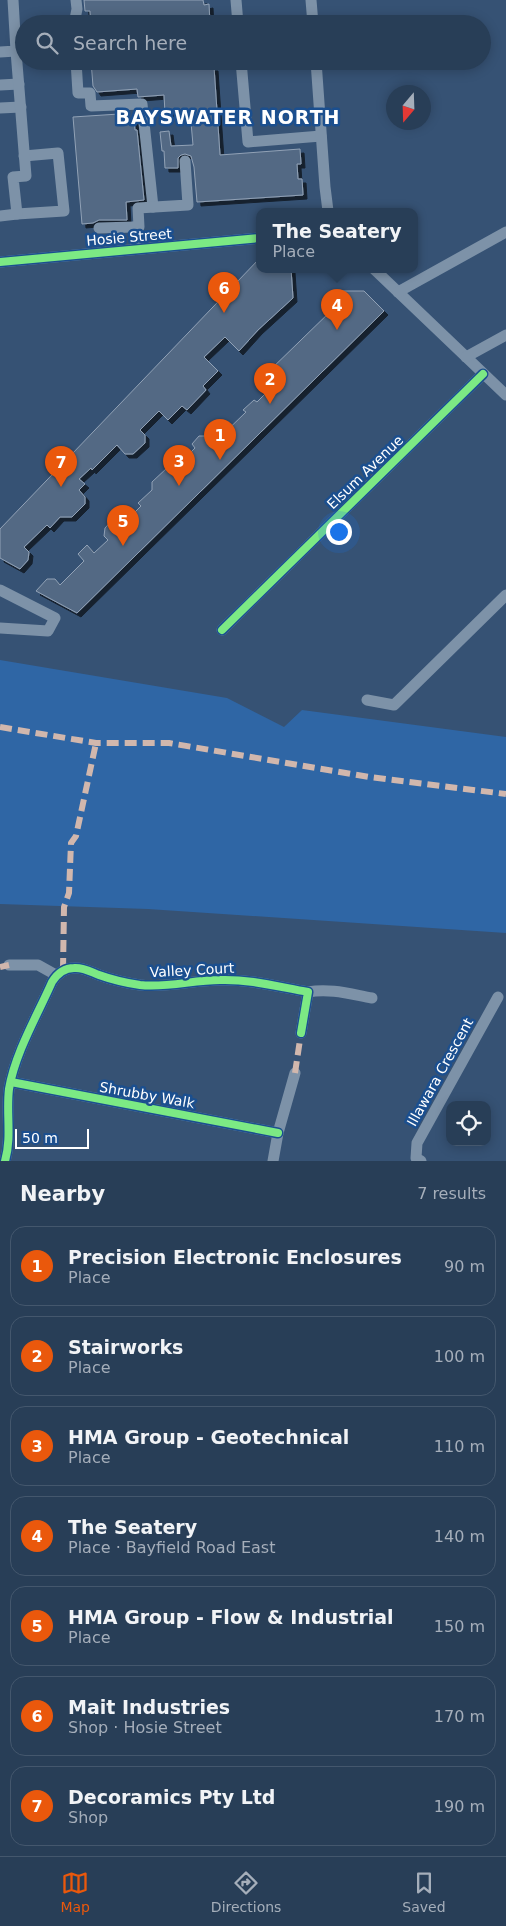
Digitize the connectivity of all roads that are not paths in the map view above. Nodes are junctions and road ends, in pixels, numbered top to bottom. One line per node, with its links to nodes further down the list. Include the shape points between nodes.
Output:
1 (13, 0): 8 (street)
2 (76, 0): 5 (street)
3 (236, 0): 6 (street)
4 (311, 0): 7 (street)
5 (76, 15)
6 (237, 15)
7 (312, 15)
8 (15, 34)
9 (15, 51): 10 (street)
10 (0, 52)
11 (18, 70): 15 (street)
12 (77, 70): 22 (street, via 78,93 90,93 91,106 142,104)
13 (242, 70): 19 (street, via 248,142)
14 (317, 70): 19 (street)
15 (19, 84): 16 (street); 17 (street)
16 (0, 85)
17 (21, 107): 18 (street); 20 (street)
18 (0, 108)
19 (321, 136): 23 (street)
20 (24, 156): 24 (street, via 26,176 13,177); 24 (street, via 58,153 64,211)
21 (185, 161): 22 (street, via 188,205)
22 (153, 207): 26 (street, via 138,208 139,227)
23 (328, 208)
24 (17, 214): 25 (street)
25 (0, 216)
26 (134, 227): 27 (street); 30 (street)
27 (99, 228)
28 (506, 232): 33 (street)
29 (256, 238): 30 (street, Hosie Street)
30 (136, 249): 31 (street, Hosie Street)
31 (0, 262)
32 (378, 273): 33 (street)
33 (398, 292): 35 (street)
34 (506, 335): 35 (street)
35 (466, 357): 36 (street)
36 (483, 374): 37 (street); 41 (street, Elsum Avenue)
37 (506, 395)
38 (0, 590): 40 (street, via 55,618 48,631)
39 (506, 595): 42 (street, via 394,705)
40 (0, 628)
41 (222, 630)
42 (367, 700)
43 (9, 965): 44 (street, via 38,965)
44 (56, 975): 45 (street, Valley Court, via 72,967 142,985 242,980); 50 (street)
45 (308, 992): 47 (street, Valley Court, via 332,990); 48 (street)
46 (498, 997): 54 (street, Illawara Crescent, via 417,1143 416,1158)
47 (372, 998)
48 (301, 1033)
49 (295, 1073): 51 (street)
50 (11, 1082): 51 (street, Shrubby Walk); 52 (street, via 7,1105 9,1142)
51 (278, 1133): 53 (street)
52 (3, 1161)
53 (272, 1161)
54 (421, 1161)

